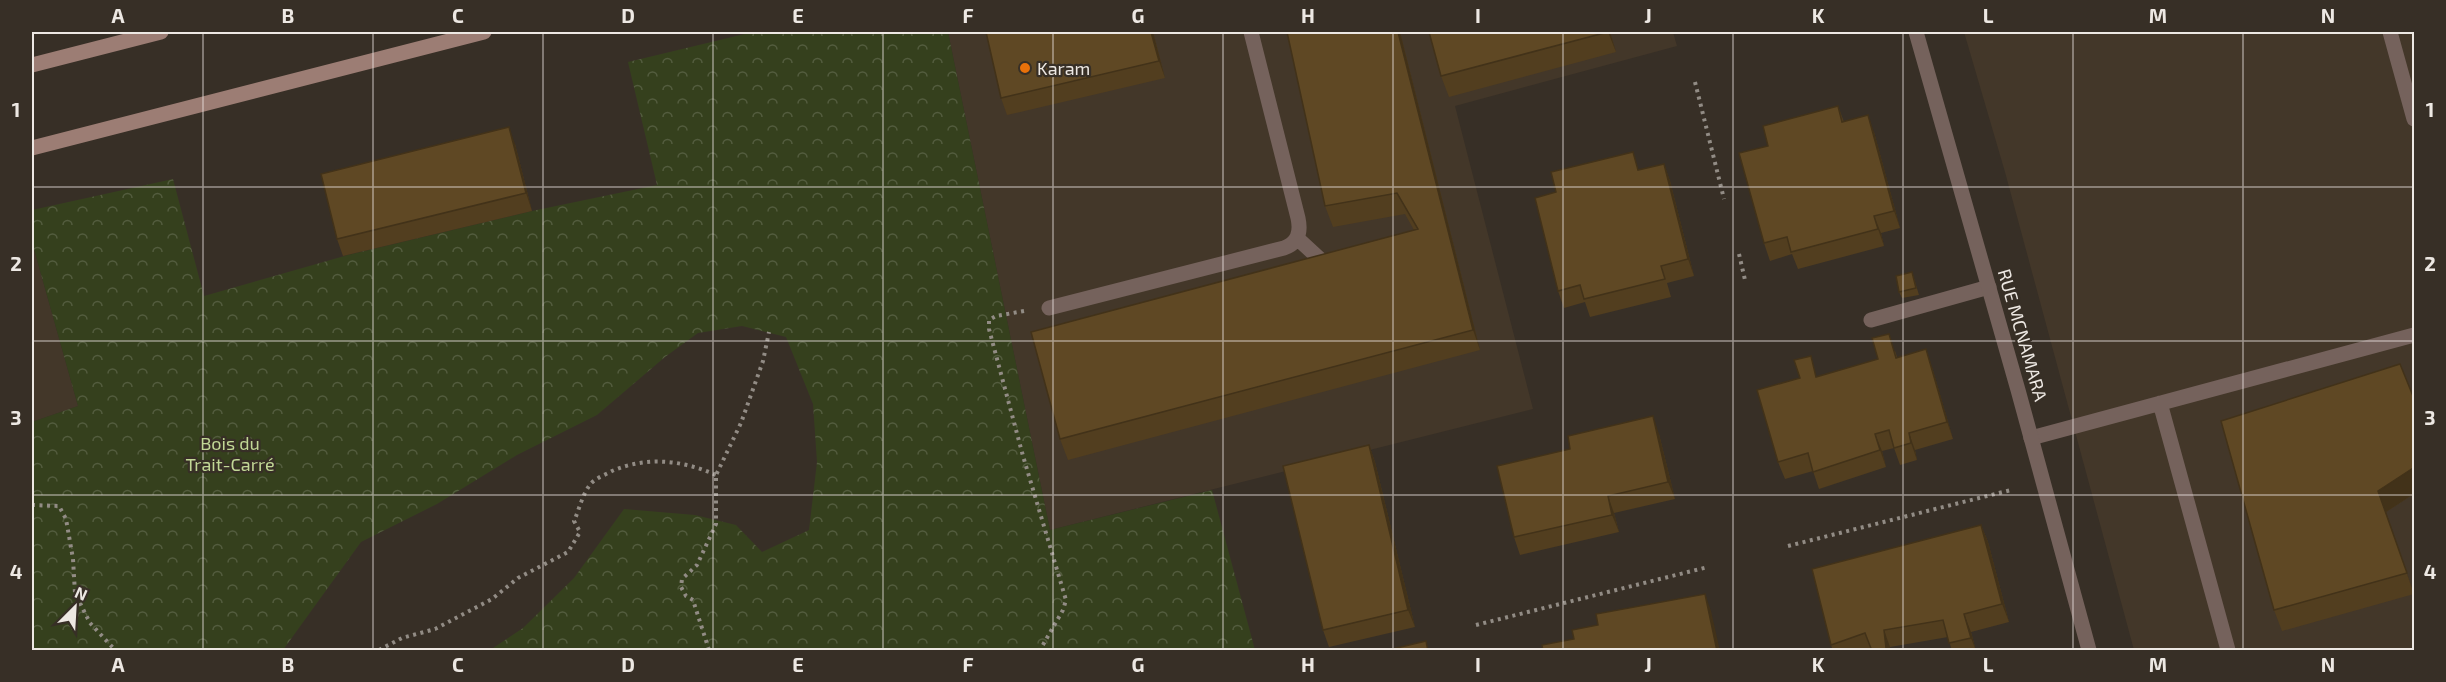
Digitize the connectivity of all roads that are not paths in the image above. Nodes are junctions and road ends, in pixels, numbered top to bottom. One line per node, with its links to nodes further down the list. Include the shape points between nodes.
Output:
1 (161, 32): 6 (main road)
2 (484, 32): 8 (main road)
3 (1251, 32): 9 (street, via 1298,218)
4 (1916, 32): 11 (street, RUE MCNAMARA)
5 (2390, 32): 7 (street)
6 (32, 65)
7 (2415, 119)
8 (32, 148)
9 (1297, 238): 10 (street, via 1329,265); 12 (street, via 1284,248)
10 (1351, 264)
11 (1989, 288): 13 (street); 16 (street, RUE MCNAMARA)
12 (1048, 308)
13 (1871, 320)
14 (2415, 335): 15 (street)
15 (2160, 403): 16 (street); 18 (street)
16 (2031, 438): 17 (street, RUE MCNAMARA)
17 (2089, 651)
18 (2228, 651)

